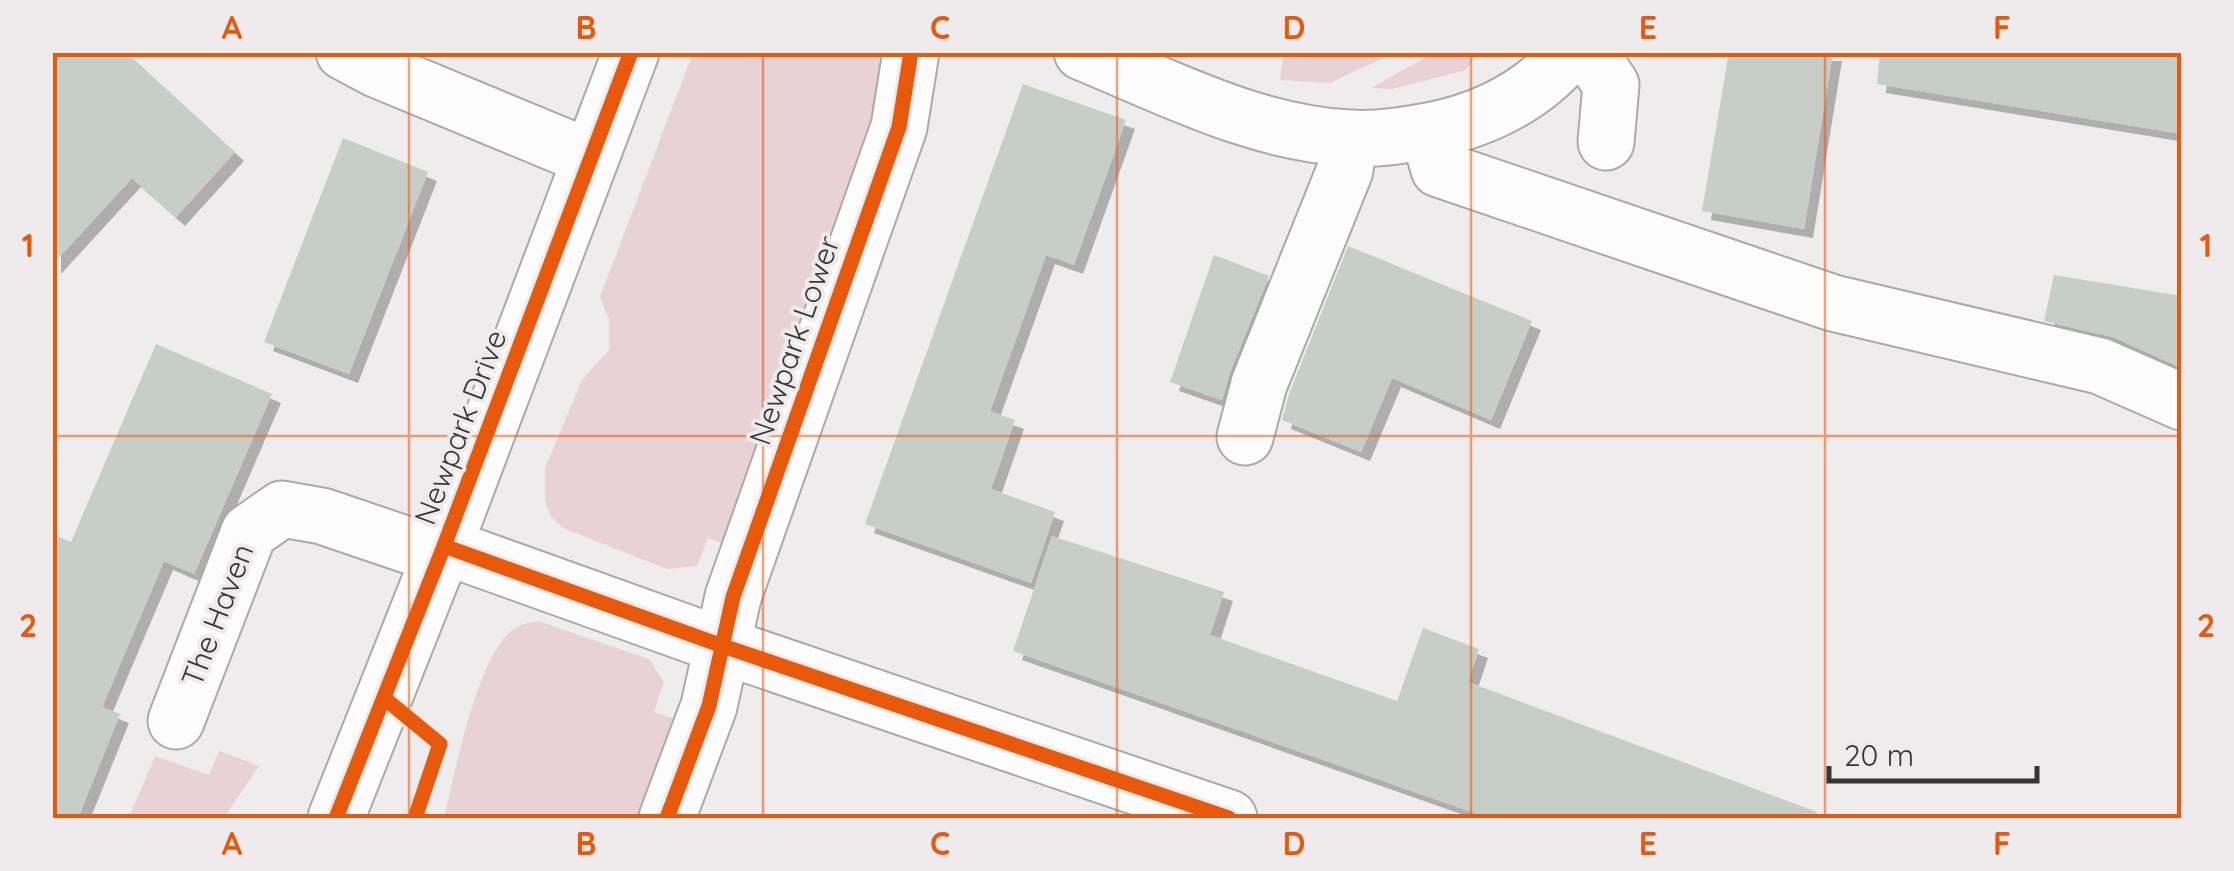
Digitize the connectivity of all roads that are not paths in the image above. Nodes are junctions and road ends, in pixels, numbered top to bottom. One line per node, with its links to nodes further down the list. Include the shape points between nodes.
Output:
1 (344, 52): 10 (street)
2 (631, 52): 10 (street, Newpark Drive)
3 (911, 52): 14 (street, Newpark Lower, via 898,128)
4 (1082, 52): 8 (street, via 1246,118)
5 (1570, 52): 7 (street, via 1520,98 1467,123)
6 (1589, 52): 9 (street, via 1611,85)
7 (1428, 130): 8 (street); 11 (street, via 1439,169 1832,303 2100,366)
8 (1350, 138): 12 (street, via 1345,170 1259,384)
9 (1606, 142)
10 (591, 158): 13 (street, Newpark Drive)
11 (2182, 402)
12 (1245, 437)
13 (442, 551): 14 (street); 15 (street, The Haven, via 282,510 249,532); 16 (street, Newpark Drive)
14 (720, 644): 17 (street, Newpark Lower, via 709,706); 18 (street)
15 (176, 721)
16 (336, 818)
17 (667, 818)
18 (1229, 818)

